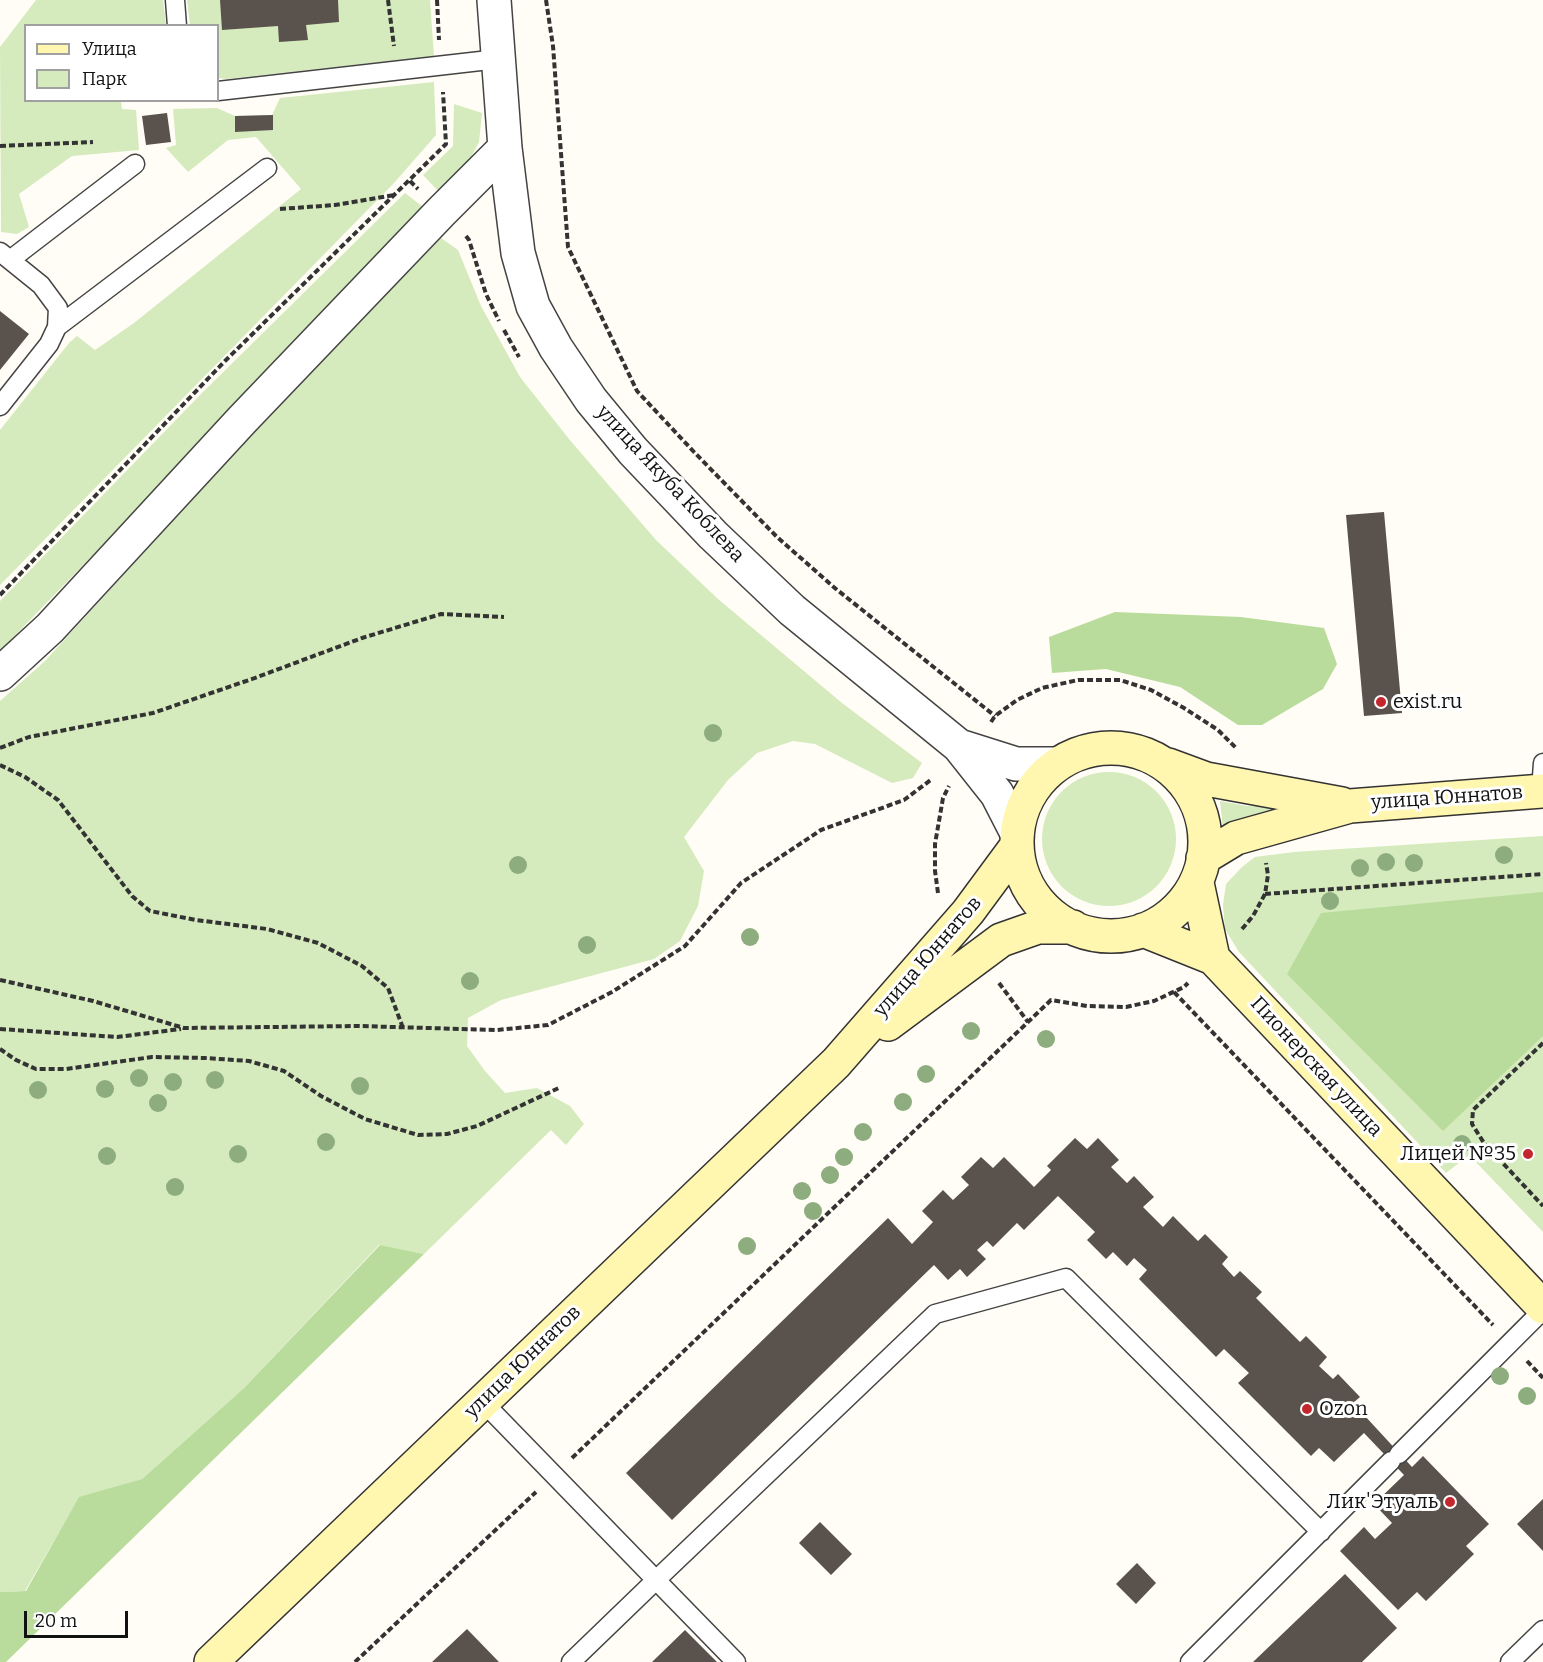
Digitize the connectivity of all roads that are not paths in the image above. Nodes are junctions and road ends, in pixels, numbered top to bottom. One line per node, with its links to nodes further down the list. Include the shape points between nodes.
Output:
1 (175, 0): 3 (lane)
2 (494, 0): 4 (street, улица Якуба Коблева)
3 (177, 24)
4 (498, 59): 5 (lane); 6 (street, улица Якуба Коблева)
5 (219, 91)
6 (505, 148): 12 (street, via 242,420 50,628); 13 (street, улица Якуба Коблева, via 518,253 533,306 591,400 633,451 792,610)
7 (135, 164): 9 (lane)
8 (267, 168): 10 (lane)
9 (5, 256): 10 (lane, via 41,285 58,308)
10 (57, 327): 11 (lane, via 49,344)
11 (0, 406)
12 (0, 674)
13 (959, 746): 15 (street, улица Якуба Коблева, via 1016,764); 18 (street, улица Якуба Коблева, via 997,794)
14 (1162, 763): 15 (main road, via 1145,753 1114,747 1083,751); 17 (main road, улица Юннатов, via 1206,779); 19 (main road, via 1172,769 1192,794 1204,822)
15 (1055, 764): 18 (main road, via 1033,787 1019,816)
16 (1542, 781): 17 (main road, улица Юннатов)
17 (1350, 806): 19 (main road, улица Юннатов, via 1236,838)
18 (1017, 840): 20 (main road, via 1023,878 1039,904); 23 (main road, улица Юннатов, via 968,912)
19 (1200, 870): 21 (main road, via 1179,908); 22 (main road)
20 (1073, 927): 21 (main road, via 1093,935 1124,936); 23 (main road, улица Юннатов, via 1038,927 1001,940)
21 (1143, 930): 22 (main road, Пионерская улица)
22 (1213, 958): 24 (main road, Пионерская улица)
23 (836, 1063): 25 (main road, улица Юннатов)
24 (1543, 1308): 26 (lane)
25 (482, 1401): 27 (lane); 29 (main road, улица Юннатов)
26 (1321, 1532): 27 (lane, via 1066,1278 936,1314); 32 (lane)
27 (656, 1580): 30 (lane); 31 (lane)
28 (1543, 1630): 33 (lane)
29 (211, 1662)
30 (572, 1662)
31 (736, 1662)
32 (1190, 1662)
33 (1510, 1662)

